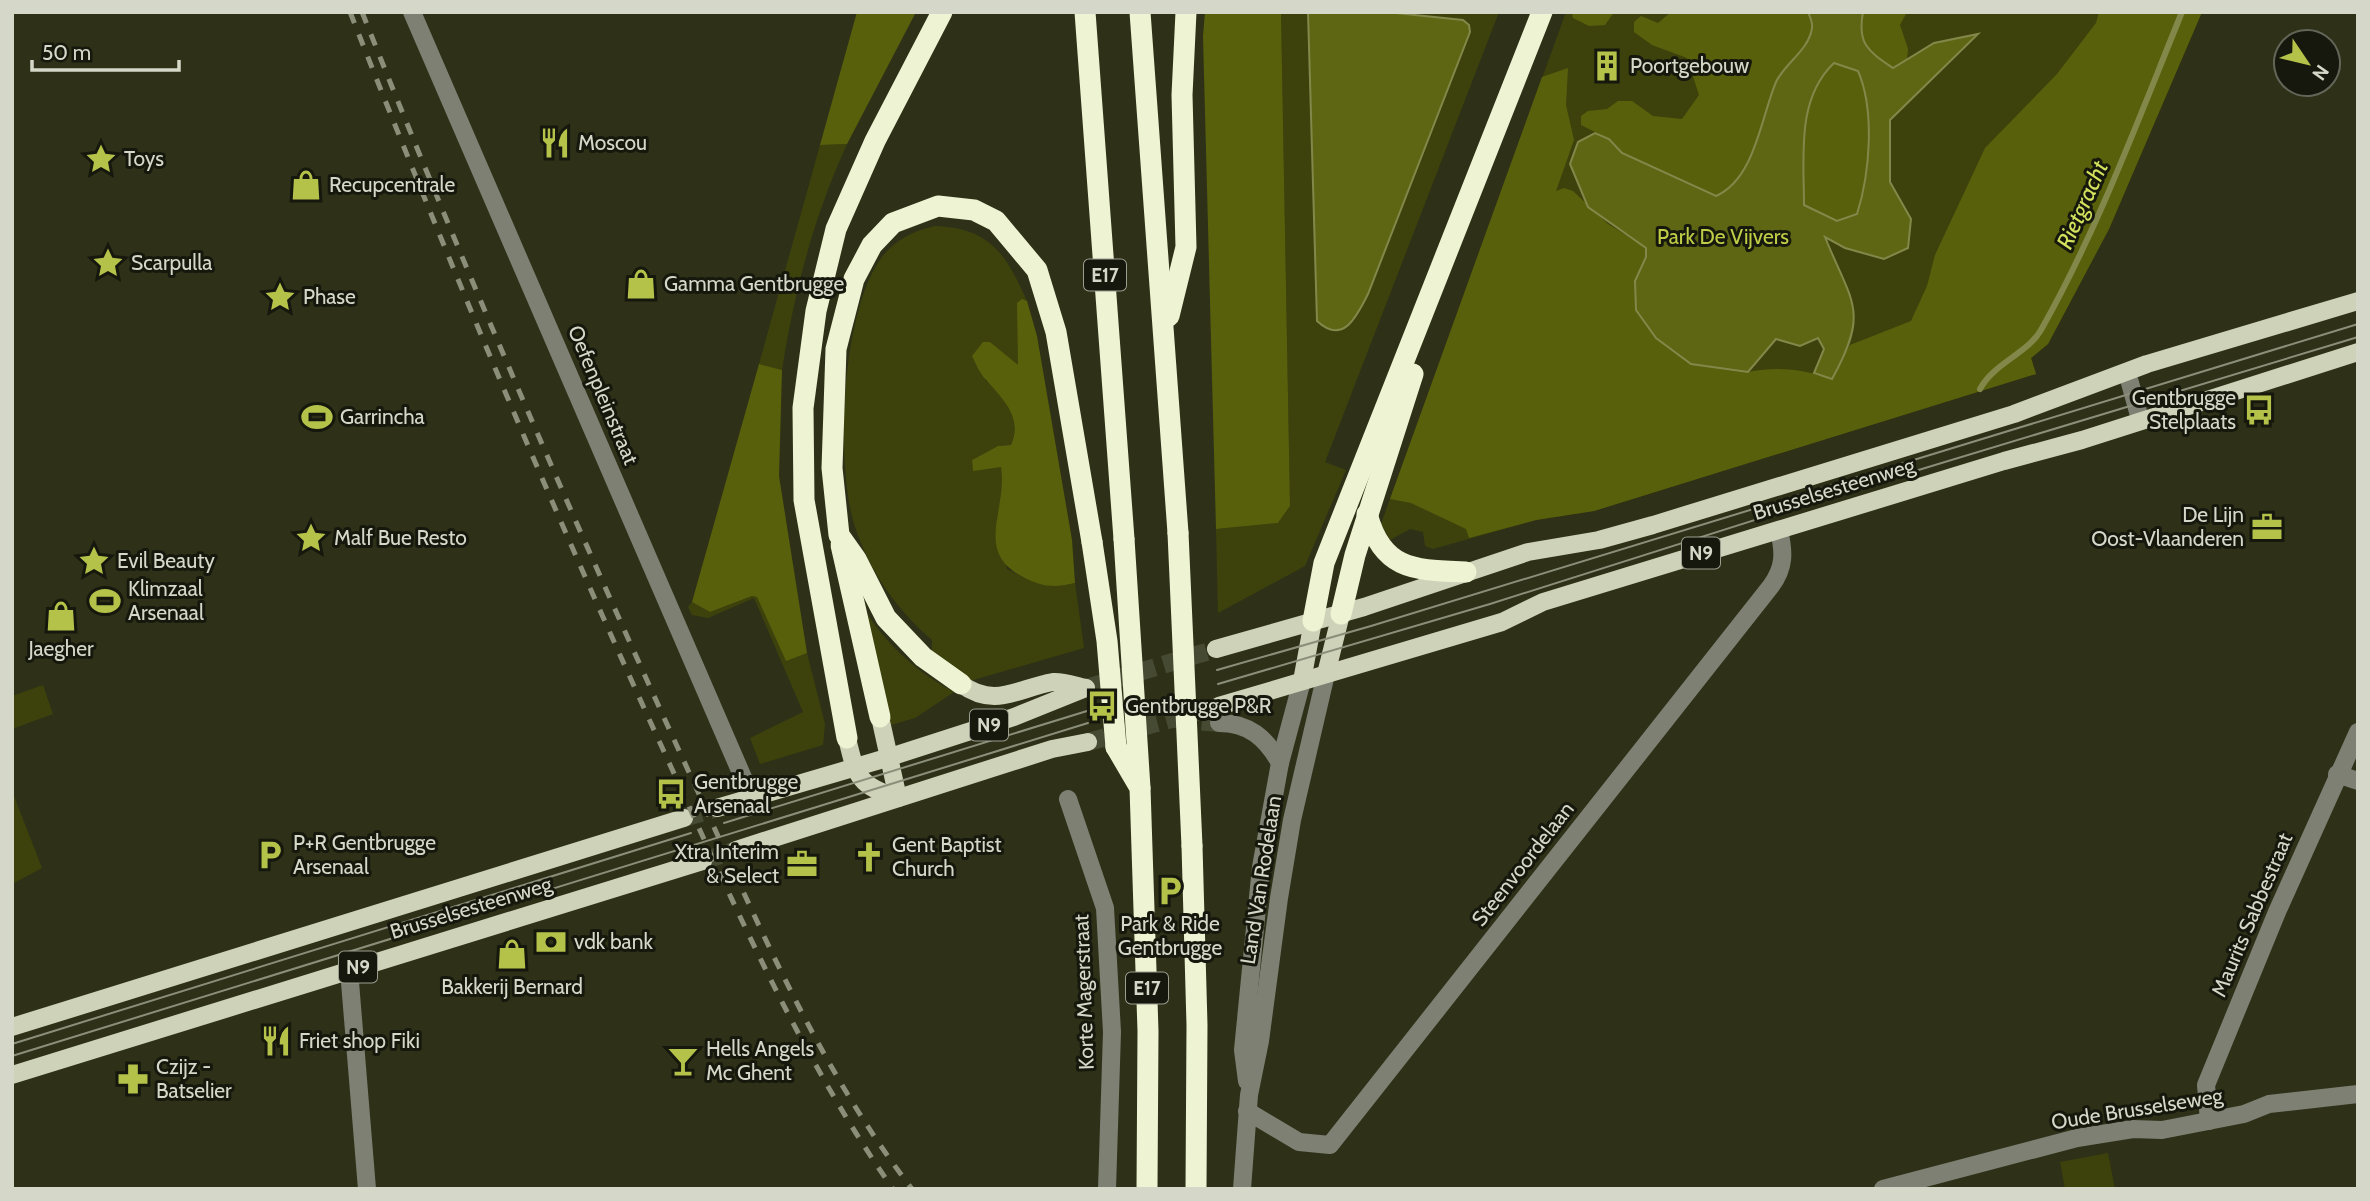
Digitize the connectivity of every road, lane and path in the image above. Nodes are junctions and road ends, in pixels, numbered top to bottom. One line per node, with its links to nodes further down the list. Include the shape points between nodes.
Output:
1 (412, 12): 34 (street, Oefenpleinstraat)
2 (942, 12): 26 (highway, via 875,141 836,229 816,312 803,408 804,500)
3 (1085, 12): 33 (highway, E17, bridge)
4 (1140, 12): 9 (highway, E17)
5 (1186, 12): 9 (highway, E17, via 1182,95 1186,247)
6 (1542, 12): 18 (highway, via 1324,563)
7 (1554, 12): 13 (highway, via 1406,393)
8 (2358, 301): 11 (main road, Brusselsesteenweg / N9)
9 (1164, 335): 51 (highway, E17, bridge, via 1178,534 1197,1012)
10 (2358, 352): 12 (main road, Brusselsesteenweg / N9)
11 (2127, 372): 12 (street); 16 (main road, Brusselsesteenweg / N9, via 2014,414 1653,525 1528,552)
12 (2140, 419): 14 (main road, Brusselsesteenweg / N9)
13 (1367, 514): 16 (highway, N9, via 1377,542 1397,561 1423,570); 17 (highway)
14 (1779, 530): 20 (main road, Brusselsesteenweg / N9, via 1543,602 1502,622); 45 (street, Steenvoordelaan, via 1782,565 1771,586 1330,1145 1299,1142)
15 (839, 535): 22 (highway, via 886,618 923,657); 24 (highway); 33 (highway, bridge, via 832,468 836,349 854,279 872,245 893,223 938,206 974,210 996,221 1037,270 1056,332 1107,641 1116,747)
16 (1466, 572): 17 (main road, Brusselsesteenweg / N9)
17 (1341, 614): 18 (main road, Brusselsesteenweg / N9); 20 (main road)
18 (1312, 621): 19 (main road, Brusselsesteenweg / N9); 21 (main road)
19 (1216, 649)
20 (1326, 674): 21 (main road, Brusselsesteenweg / N9); 45 (street, Land Van Rodelaan, via 1292,820)
21 (1302, 681): 23 (main road, Brusselsesteenweg / N9); 29 (street, Land Van Rodelaan)
22 (961, 684): 28 (main road, N9, via 994,698 1055,682 1086,688)
23 (1219, 715): 29 (street, Brusselsesteenweg / N9, via 1259,735)
24 (880, 717): 28 (main road)
25 (2358, 732): 31 (street, Maurits Sabbestraat)
26 (847, 738): 30 (main road)
27 (1088, 742): 35 (main road, N9)
28 (890, 757): 30 (main road, N9); 35 (main road)
29 (1280, 763): 45 (street, Land Van Rodelaan, via 1261,867 1245,1018)
30 (855, 767): 34 (main road, N9); 35 (main road, via 872,790)
31 (2337, 774): 32 (street); 46 (street, Maurits Sabbestraat, via 2206,1085)
32 (2358, 781)
33 (1140, 788): 50 (highway, E17, via 1148,1031)
34 (751, 796): 37 (main road, N9)
35 (898, 798): 39 (main road, N9)
36 (1068, 799): 49 (street, Korte Magerstraat, via 1105,908 1112,1032)
37 (717, 808)
38 (684, 818): 42 (main road, Brusselsesteenweg / N9)
39 (736, 850)
40 (703, 861): 41 (main road, Brusselsesteenweg / N9)
41 (349, 970): 43 (main road, Brusselsesteenweg / N9); 48 (street)
42 (12, 1027)
43 (12, 1075)
44 (2358, 1094): 46 (street, Oude Brusselseweg, via 2269,1104)
45 (1248, 1103): 52 (street, Land Van Rodelaan)
46 (2208, 1121): 47 (street, Oude Brusselseweg, via 2077,1138)
47 (1914, 1185): 53 (street, Oude Brusselseweg)
48 (367, 1189)
49 (1107, 1189)
50 (1147, 1189)
51 (1196, 1189)
52 (1242, 1189)
53 (1883, 1189)

